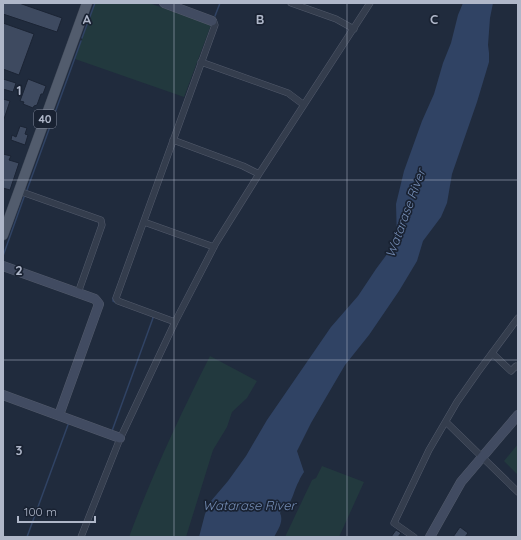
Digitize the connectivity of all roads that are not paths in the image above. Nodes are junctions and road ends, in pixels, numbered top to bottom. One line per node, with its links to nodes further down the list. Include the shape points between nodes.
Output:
1 (87, 3): 11 (main road, 40)
2 (164, 3): 5 (street)
3 (291, 3): 6 (street, via 336,19)
4 (370, 3): 6 (street)
5 (212, 20): 7 (street, via 215,24)
6 (354, 29): 8 (street)
7 (201, 62): 8 (street, via 288,93); 9 (street)
8 (304, 105): 10 (street)
9 (173, 140): 10 (street); 12 (street)
10 (259, 174): 14 (street)
11 (19, 191): 13 (main road, 40); 16 (street, via 101,220 102,225)
12 (144, 222): 14 (street); 18 (street, via 116,298 118,301)
13 (3, 235)
14 (214, 247): 18 (street)
15 (3, 266): 16 (street)
16 (78, 293): 22 (street, via 95,299 99,304)
17 (518, 318): 19 (street)
18 (175, 322): 25 (street)
19 (492, 353): 20 (street, via 511,370); 24 (street)
20 (518, 367)
21 (3, 395): 22 (street)
22 (59, 415): 25 (street)
23 (518, 415): 26 (street)
24 (446, 422): 26 (street); 29 (street, via 429,450 394,523)
25 (120, 438): 28 (street)
26 (483, 457): 27 (street); 30 (street, via 456,490)
27 (518, 492)
28 (81, 537)
29 (414, 537)
30 (430, 537)

